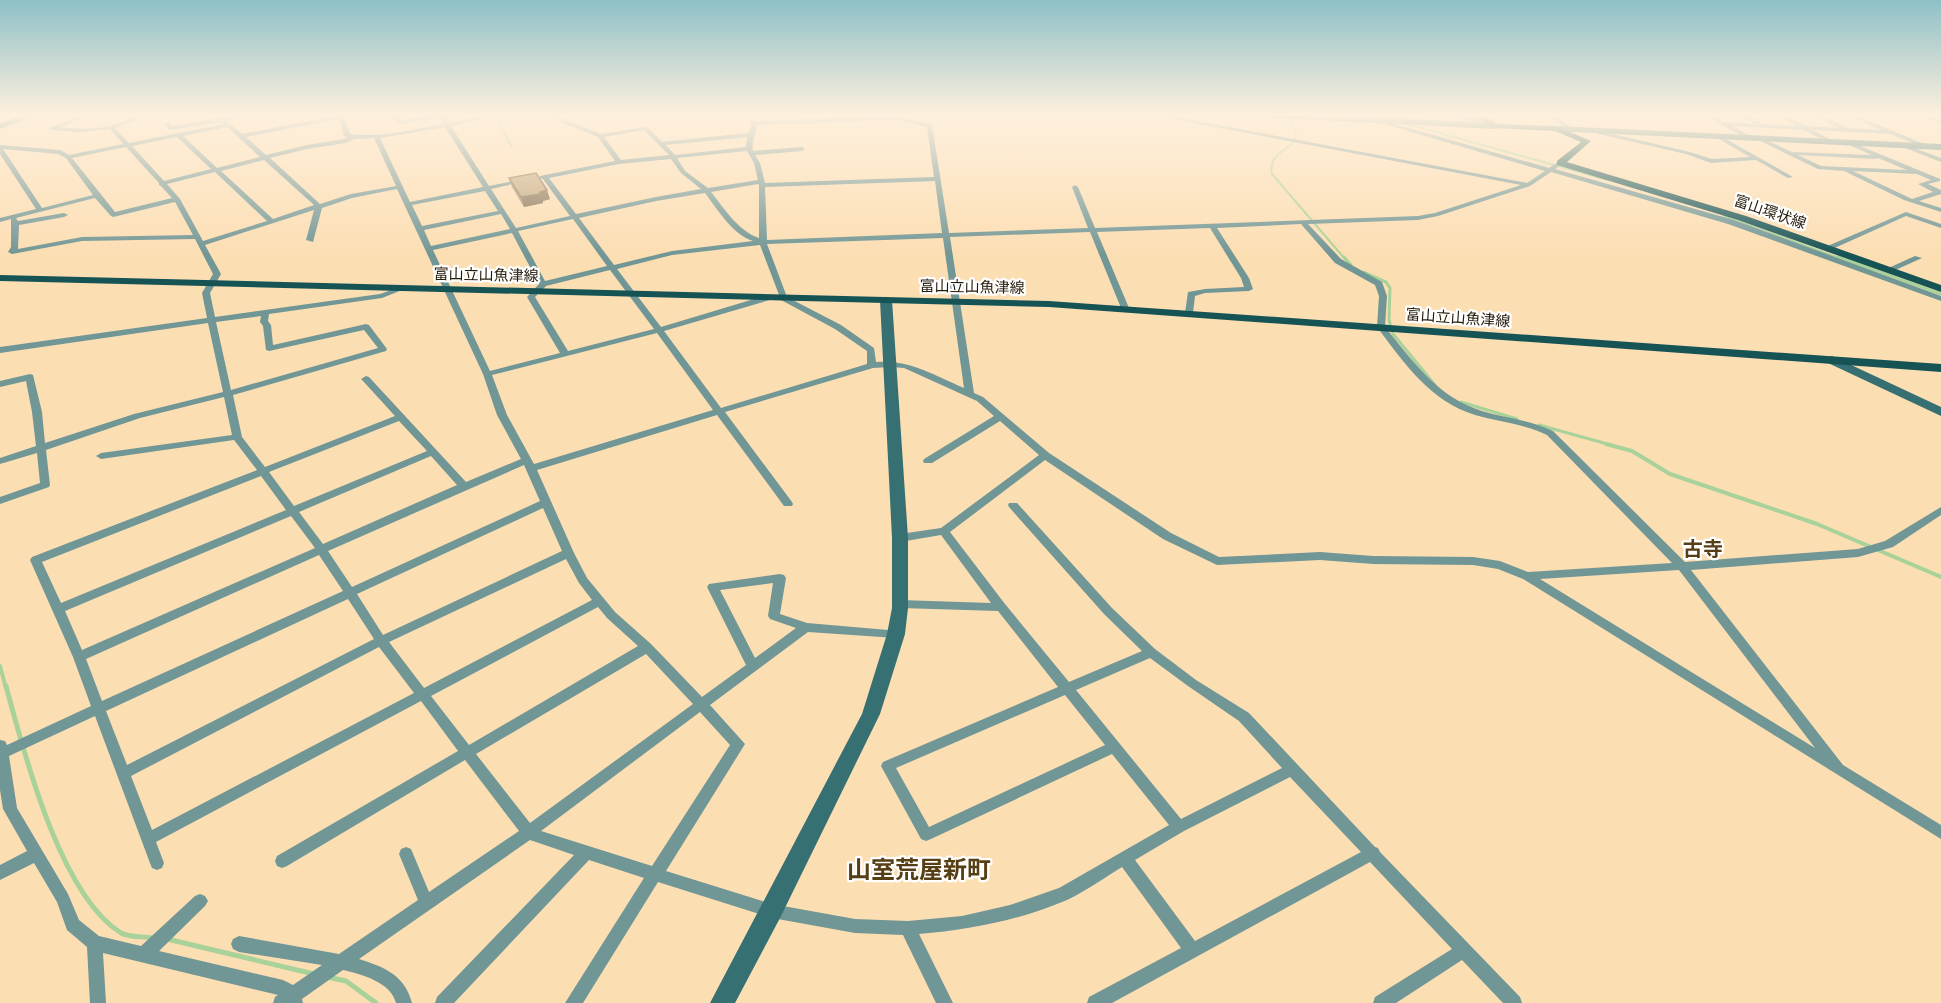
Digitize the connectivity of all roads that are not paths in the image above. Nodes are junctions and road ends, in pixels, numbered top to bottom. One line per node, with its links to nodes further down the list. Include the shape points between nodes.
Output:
1 (8, 161): 40 (street)
2 (71, 161): 35 (street)
3 (140, 161): 28 (street)
4 (205, 161): 22 (street)
5 (259, 161): 22 (street)
6 (269, 161): 39 (street)
7 (387, 161): 30 (street)
8 (469, 161): 32 (street)
9 (630, 161): 19 (street)
10 (676, 161): 33 (street, via 683,172)
11 (754, 161): 27 (street)
12 (935, 161): 26 (street)
13 (1402, 161): 29 (street)
14 (1535, 161): 20 (street)
15 (1562, 161): 20 (main road)
16 (1758, 161): 25 (street)
17 (1805, 161): 21 (street, via 1820,168)
18 (1889, 161): 23 (street)
19 (619, 162): 24 (street)
20 (1555, 166): 29 (street); 58 (main road, 富山環状線, via 1700,204); 74 (street, via 1731,222)
21 (1841, 169): 23 (street); 37 (street)
22 (216, 171): 28 (street); 47 (street)
23 (1918, 172): 34 (street, via 1938,180 1921,184)
24 (545, 177): 32 (street); 44 (street)
25 (1790, 177)
26 (937, 179): 27 (street); 54 (street)
27 (762, 183): 33 (street); 57 (street)
28 (161, 184): 36 (street)
29 (1528, 184): 48 (street, via 1436,215)
30 (399, 187): 38 (street); 39 (street)
31 (1075, 187): 52 (street)
32 (486, 188): 38 (street); 42 (street)
33 (707, 191): 44 (street); 57 (street, via 731,222)
34 (1940, 193): 37 (street)
35 (97, 196): 36 (street, via 113,215); 40 (street)
36 (177, 199): 56 (street)
37 (1914, 200): 41 (street)
38 (408, 204): 51 (street)
39 (319, 206): 47 (street); 55 (street)
40 (39, 209): 46 (street)
41 (1941, 210)
42 (502, 212): 51 (street); 53 (street)
43 (64, 215): 46 (street)
44 (576, 217): 53 (street); 63 (street)
45 (0, 220): 46 (street)
46 (14, 220): 60 (street)
47 (271, 221): 56 (street)
48 (1304, 224): 49 (street); 81 (street, via 1338,261 1379,284 1383,296)
49 (1212, 225): 52 (street); 79 (street, via 1249,289 1191,294)
50 (1940, 225): 58 (street, via 1906,214)
51 (419, 229): 59 (street)
52 (1092, 229): 54 (street); 77 (street)
53 (514, 231): 59 (street); 68 (street)
54 (945, 235): 57 (street); 76 (street)
55 (310, 240)
56 (200, 241): 60 (street, via 82,239); 66 (street, via 217,274)
57 (763, 242): 63 (street, via 705,248); 73 (street)
58 (1827, 248): 64 (main road, 富山環状線)
59 (428, 249): 69 (street)
60 (12, 252): 61 (street)
61 (0, 255)
62 (1918, 258): 64 (street)
63 (614, 267): 68 (street); 71 (street)
64 (1888, 270): 70 (main road, 富山環状線)
65 (0, 278): 66 (main road, 富山立山魚津線)
66 (210, 283): 67 (main road, 富山立山魚津線); 80 (street, via 206,293)
67 (403, 288): 69 (main road, 富山立山魚津線); 78 (street, via 382,296)
68 (541, 288): 69 (main road, 富山立山魚津線); 71 (main road, 富山立山魚津線); 84 (street, via 531,297)
69 (447, 289): 89 (street)
70 (1941, 289)
71 (631, 294): 72 (main road, 富山立山魚津線); 82 (street)
72 (770, 297): 73 (main road, 富山立山魚津線); 82 (street)
73 (784, 298): 75 (main road, 富山立山魚津線); 87 (street, via 871,350)
74 (1941, 298)
75 (886, 300): 76 (main road, 富山立山魚津線); 86 (street)
76 (957, 302): 77 (main road, 富山立山魚津線); 92 (street)
77 (1125, 308): 79 (main road, 富山立山魚津線)
78 (265, 312): 80 (street); 93 (street, via 269,348 366,327 383,349)
79 (1189, 313): 81 (main road, 富山立山魚津線)
80 (212, 319): 83 (street); 93 (street)
81 (1381, 327): 85 (main road, 富山立山魚津線); 118 (street, via 1445,398 1550,433)
82 (660, 330): 84 (street); 94 (street)
83 (0, 350)
84 (566, 355): 89 (street)
85 (1832, 360): 88 (main road, 富山立山魚津線); 95 (street)
86 (891, 364): 87 (street); 92 (street); 115 (street)
87 (872, 365): 94 (street)
88 (1941, 368)
89 (487, 374): 105 (street, via 502,415)
90 (366, 379): 96 (street)
91 (0, 384): 99 (street, via 30,377)
92 (969, 393): 97 (street)
93 (226, 394): 98 (street); 99 (street, via 136,416)
94 (719, 411): 105 (street); 110 (street)
95 (1941, 412)
96 (401, 417): 100 (street); 106 (street)
97 (1000, 417): 101 (street); 104 (street)
98 (237, 437): 102 (street); 106 (street)
99 (40, 448): 103 (street); 108 (street, via 45,485)
100 (433, 452): 107 (street); 112 (street)
101 (1045, 455): 114 (street); 119 (street, via 1167,536 1217,561 1320,556 1372,561 1473,561 1500,565)
102 (101, 456)
103 (0, 461)
104 (928, 461)
105 (529, 464): 107 (street); 109 (street)
106 (264, 471): 112 (street); 124 (street, via 36,560)
107 (464, 486): 116 (street)
108 (0, 501)
109 (545, 503): 117 (street); 120 (street)
110 (788, 504)
111 (1013, 506): 129 (street, via 1108,611)
112 (290, 510): 116 (street); 124 (street)
113 (1941, 510): 118 (street, via 1888,544 1858,553)
114 (944, 531): 115 (street); 123 (street)
115 (900, 538): 122 (street)
116 (322, 550): 120 (street); 130 (street)
117 (568, 552): 121 (street); 127 (street)
118 (1682, 566): 119 (street); 140 (street)
119 (1527, 576): 140 (street)
120 (350, 592): 127 (street); 135 (street)
121 (600, 601): 128 (street); 133 (street)
122 (900, 604): 123 (street); 126 (street)
123 (1001, 607): 132 (street)
124 (58, 609): 130 (street)
125 (806, 627): 126 (street); 131 (street); 131 (street, via 774,616 780,578 714,587)
126 (896, 634): 157 (street, via 871,714)
127 (381, 641): 133 (street); 141 (street)
128 (647, 647): 134 (street); 138 (street)
129 (1151, 652): 132 (street); 139 (street, via 1245,717)
130 (79, 657): 135 (street)
131 (753, 666): 134 (street)
132 (1068, 689): 136 (street); 136 (street, via 888,766 926,836)
133 (422, 694): 138 (street); 145 (street)
134 (701, 705): 143 (street); 154 (street, via 738,744)
135 (99, 711): 137 (street); 141 (street)
136 (1114, 747): 142 (street)
137 (4, 749): 148 (street, via 10,809)
138 (467, 752): 143 (street); 151 (street)
139 (1293, 770): 142 (street); 147 (street)
140 (1842, 772): 144 (street)
141 (123, 773): 145 (street)
142 (1179, 827): 150 (street)
143 (528, 832): 146 (street); 156 (street)
144 (1941, 833)
145 (148, 839): 152 (street)
146 (586, 853): 154 (street); 168 (street)
147 (1373, 853): 161 (street); 162 (street)
148 (36, 854): 153 (street); 159 (street, via 63,899 73,925)
149 (406, 855): 156 (street)
150 (1125, 858): 158 (street, via 1063,894 1010,912 962,923); 161 (street)
151 (282, 861)
152 (157, 863)
153 (0, 873)
154 (654, 875): 157 (street); 169 (street)
155 (200, 901): 163 (street)
156 (426, 902): 164 (street)
157 (772, 911): 158 (street, via 855,926); 170 (street)
158 (908, 928): 171 (street)
159 (95, 943): 163 (street); 166 (street)
160 (239, 944): 164 (street)
161 (1191, 950): 172 (street)
162 (1464, 950): 173 (street); 174 (street)
163 (146, 952): 165 (street, via 283,988)
164 (338, 963): 165 (street); 167 (street, via 379,973 399,988)
165 (293, 997)
166 (98, 1003)
167 (404, 1003)
168 (443, 1003)
169 (573, 1003)
170 (722, 1003)
171 (945, 1003)
172 (1095, 1003)
173 (1381, 1003)
174 (1514, 1003)

